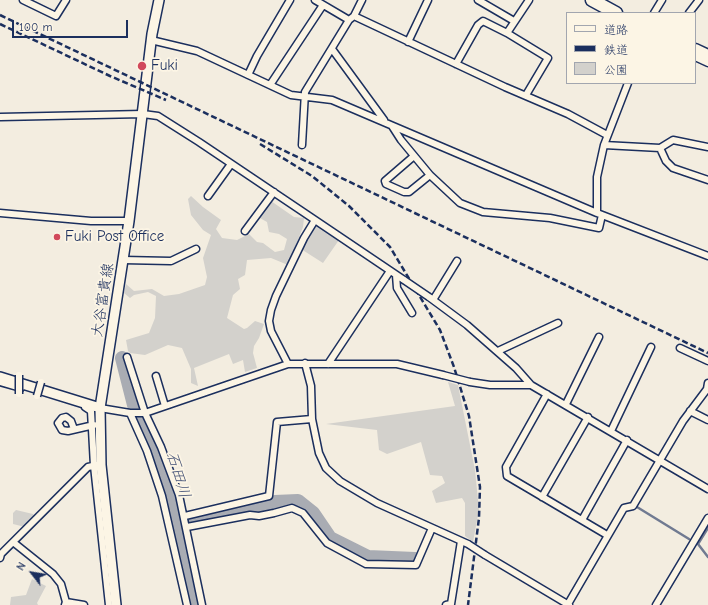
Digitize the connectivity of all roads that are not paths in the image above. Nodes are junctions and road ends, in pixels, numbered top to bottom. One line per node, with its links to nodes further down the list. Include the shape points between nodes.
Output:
1 (23, 0): 2 (street, via 56,16)
2 (66, 0)
3 (159, 0): 20 (main road, 大谷富貴線)
4 (290, 0): 28 (street)
5 (315, 0): 13 (street)
6 (362, 0): 17 (street)
7 (428, 0): 21 (street)
8 (478, 0): 18 (street)
9 (530, 0): 18 (street)
10 (592, 0): 14 (highway)
11 (662, 0): 15 (street)
12 (698, 0): 16 (street)
13 (323, 5): 17 (street); 30 (street)
14 (614, 12)
15 (655, 12)
16 (690, 12)
17 (352, 18): 21 (street); 22 (street)
18 (514, 21): 19 (street)
19 (507, 33): 27 (street, via 483,21 478,25); 31 (street, via 548,58)
20 (151, 40): 28 (street, via 197,51); 33 (main road, 大谷富貴線)
21 (408, 42): 27 (street)
22 (332, 49): 32 (street, via 305,92); 35 (street)
23 (696, 50): 24 (highway)
24 (708, 56)
25 (696, 57): 26 (street)
26 (708, 63)
27 (456, 64): 31 (street)
28 (248, 75): 30 (street)
29 (628, 84): 37 (street)
30 (270, 85): 32 (street, via 291,95)
31 (526, 95): 37 (street)
32 (305, 97): 35 (street, via 332,100); 38 (street)
33 (143, 114): 34 (street); 43 (street, via 158,116); 51 (main road, 大谷富貴線)
34 (0, 117)
35 (385, 122): 36 (street)
36 (392, 126): 42 (street); 49 (street)
37 (607, 135): 39 (street)
38 (302, 144)
39 (604, 144): 41 (street); 49 (street, via 597,177)
40 (708, 147): 41 (street, via 673,140)
41 (660, 148): 45 (street, via 666,161 673,168)
42 (414, 156): 44 (street); 44 (street, via 384,181 386,184 409,192)
43 (232, 164): 46 (street); 47 (street)
44 (430, 175): 49 (street, via 460,203 483,212 550,218 599,228)
45 (708, 180)
46 (274, 192): 50 (street); 52 (street)
47 (208, 196)
48 (0, 213): 51 (street, via 90,222)
49 (599, 214): 54 (street)
50 (315, 220): 57 (street); 69 (street, via 270,310 271,331)
51 (129, 221): 55 (main road, 大谷富貴線)
52 (245, 231)
53 (196, 249): 55 (street, via 171,261)
54 (708, 256)
55 (123, 260): 84 (main road, 大谷富貴線)
56 (457, 261): 59 (street)
57 (390, 271): 58 (street); 70 (street)
58 (396, 275): 59 (street, bridge); 60 (street, via 397,288)
59 (431, 298): 65 (street)
60 (412, 313)
61 (558, 323): 65 (street)
62 (599, 337): 81 (street)
63 (651, 346): 93 (street)
64 (680, 348): 67 (street)
65 (498, 351): 77 (street)
66 (127, 357): 87 (street)
67 (708, 361)
68 (305, 363): 69 (street); 70 (street); 89 (street, via 311,386)
69 (288, 364): 83 (street)
70 (328, 364): 77 (street, bridge, via 397,364 470,382 490,385)
71 (19, 375): 78 (street, bridge)
72 (156, 376): 83 (street)
73 (0, 377): 82 (main road)
74 (0, 382): 82 (street)
75 (41, 382): 80 (street, bridge)
76 (708, 383): 85 (street, via 707,389)
77 (531, 385): 79 (street)
78 (20, 394)
79 (547, 394): 81 (street); 98 (street, via 506,467 507,476)
80 (37, 396)
81 (566, 404): 88 (street)
82 (85, 405): 84 (main road); 91 (street)
83 (165, 406): 87 (street)
84 (100, 408): 86 (street); 91 (main road, 大谷富貴線)
85 (690, 411): 90 (street); 95 (street)
86 (130, 413): 87 (street); 114 (street, via 147,451 162,496)
87 (145, 413): 99 (street, via 180,494)
88 (588, 417): 93 (street); 98 (street)
89 (312, 419): 99 (street, via 277,422 269,496); 103 (street, via 319,453 326,468 340,481 377,503)
90 (708, 420)
91 (96, 421): 92 (street); 96 (main road, 大谷富貴線)
92 (74, 429)
93 (611, 431): 94 (street)
94 (627, 440): 95 (street); 101 (street)
95 (660, 460): 97 (street); 104 (street, via 633,506 624,508)
96 (97, 465): 106 (street, via 88,467); 112 (street); 113 (main road, 大谷富貴線)
97 (708, 489)
98 (542, 497): 101 (street)
99 (185, 516): 102 (street)
100 (708, 518): 117 (street)
101 (582, 520): 104 (street)
102 (187, 527): 103 (street, via 292,508 303,513 327,543 366,564 416,565); 115 (street)
103 (432, 528): 105 (street)
104 (608, 535): 110 (street)
105 (461, 541): 108 (street, bridge); 116 (street)
106 (13, 542): 107 (street); 109 (street, via 53,574 61,584)
107 (0, 558)
108 (559, 602): 110 (street)
109 (65, 603): 111 (street)
110 (569, 604)
111 (84, 605)
112 (109, 605)
113 (116, 605)
114 (187, 605)
115 (202, 605)
116 (450, 605)
117 (656, 605)

